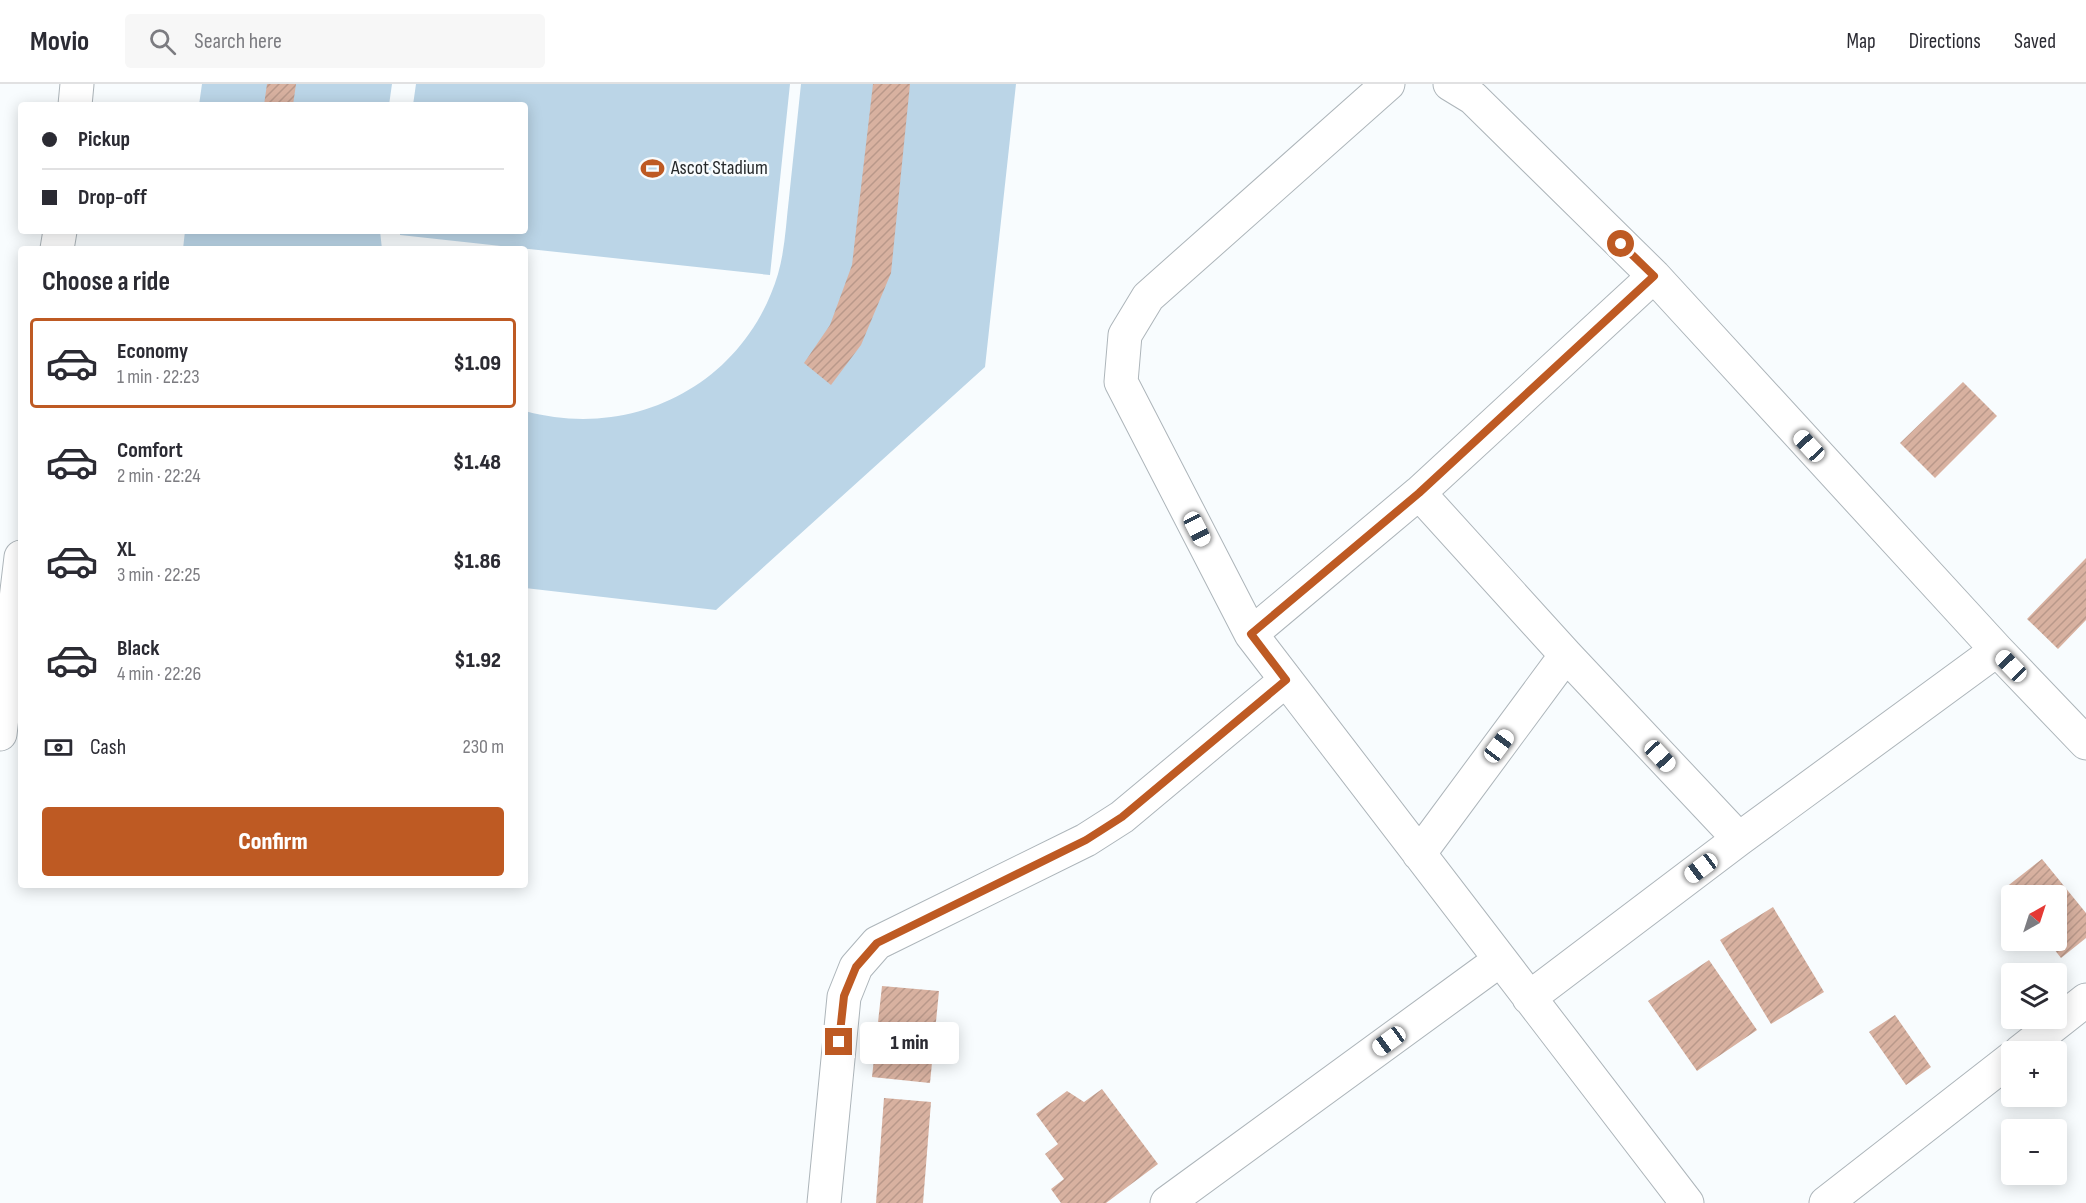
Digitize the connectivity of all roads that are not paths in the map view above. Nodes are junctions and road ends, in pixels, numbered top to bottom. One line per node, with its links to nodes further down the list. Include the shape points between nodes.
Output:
1 (77, 84): 4 (street)
2 (1388, 84): 8 (street, via 1148,297 1125,335 1121,382)
3 (1450, 84): 5 (street, via 1473,98)
4 (75, 102)
5 (1654, 276): 6 (street); 9 (street)
6 (1419, 493): 8 (street); 10 (street)
7 (18, 582): 12 (street)
8 (1251, 634): 11 (street)
9 (1996, 651): 13 (street); 14 (street)
10 (1566, 655): 14 (street); 15 (street)
11 (1286, 680): 15 (street); 21 (street, via 1122,817 1086,840 877,943 856,967 844,996)
12 (0, 734)
13 (2086, 742)
14 (1739, 839): 17 (street)
15 (1419, 854): 16 (street)
16 (1500, 960): 17 (street); 22 (street)
17 (1529, 998): 23 (street)
18 (2086, 1000): 19 (street)
19 (2034, 1041)
20 (2001, 1067): 24 (street)
21 (824, 1203)
22 (1167, 1203)
23 (1687, 1203)
24 (1826, 1203)

